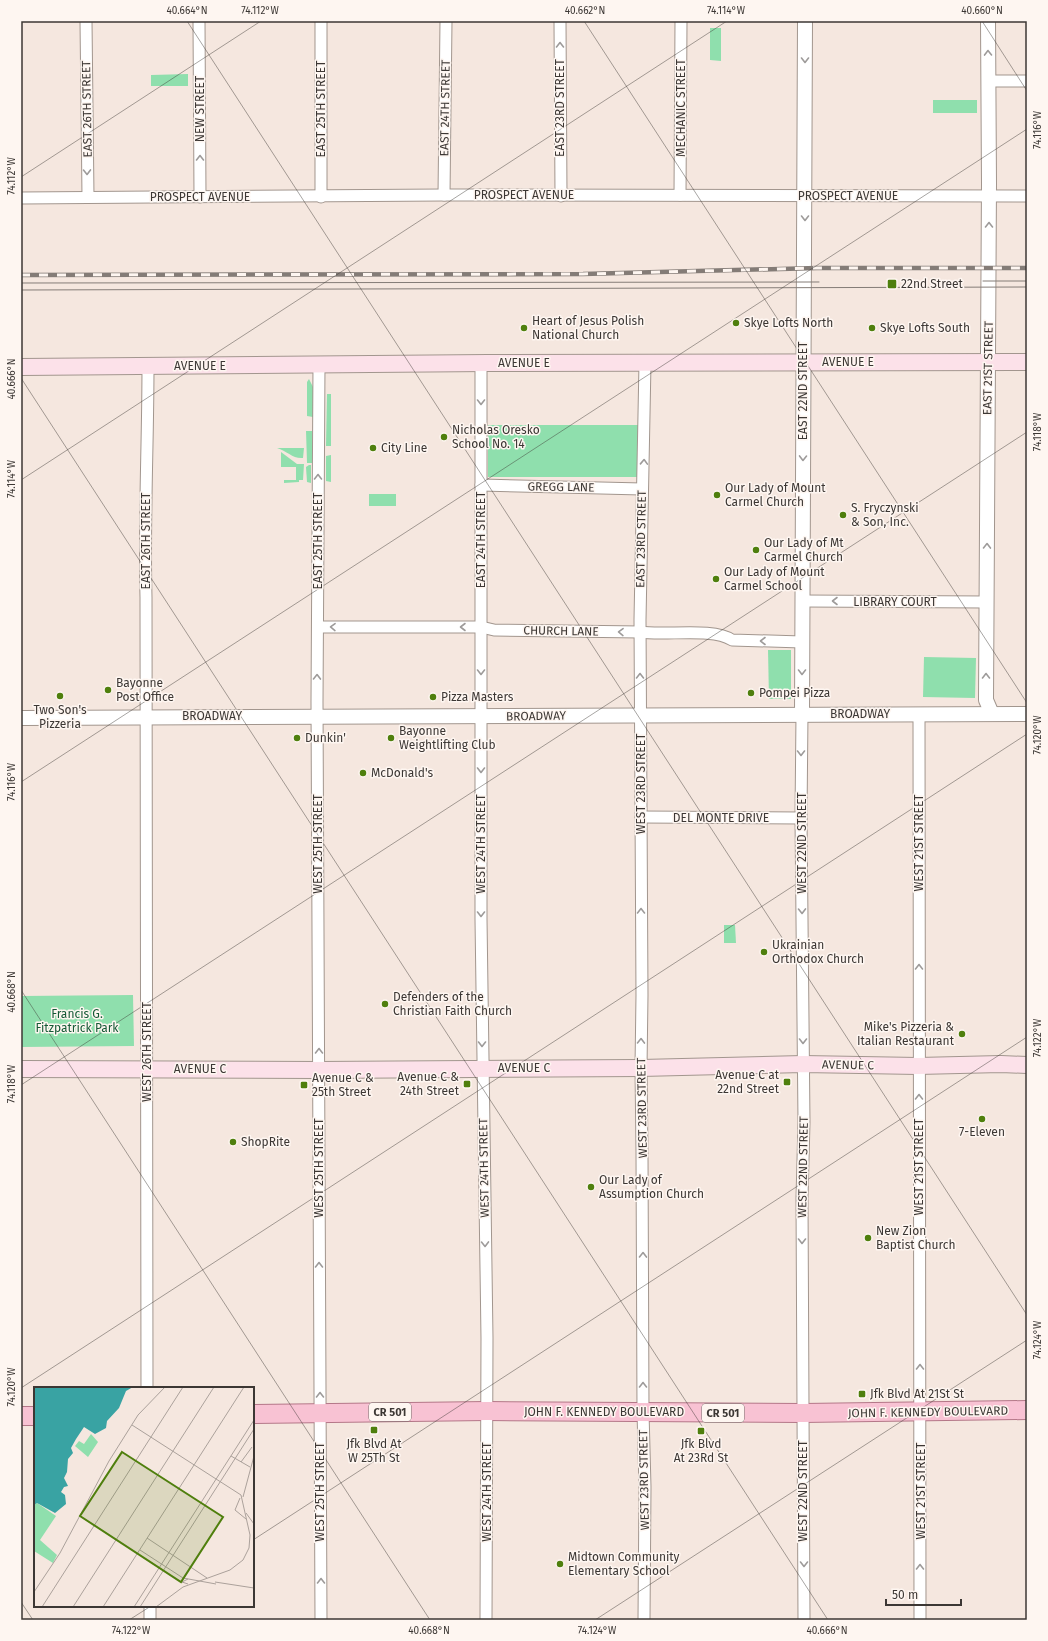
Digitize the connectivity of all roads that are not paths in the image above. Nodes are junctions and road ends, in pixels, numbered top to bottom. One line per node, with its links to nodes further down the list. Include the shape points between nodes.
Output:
1 (86, 21): 17 (street, EAST 26TH STREET, one-way to 17)
2 (199, 21): 18 (street, NEW STREET, one-way to 2)
3 (321, 21): 19 (street, EAST 25TH STREET)
4 (446, 21): 11 (street, EAST 24TH STREET)
5 (560, 21): 13 (street, EAST 23RD STREET, one-way to 5)
6 (681, 21): 12 (street, MECHANIC STREET)
7 (805, 21): 14 (street, EAST 22ND STREET, one-way to 14)
8 (988, 21): 9 (street, EAST 21ST STREET, one-way to 8)
9 (989, 80): 10 (street); 15 (street, EAST 21ST STREET)
10 (1027, 81)
11 (444, 195): 13 (street, PROSPECT AVENUE); 19 (street, PROSPECT AVENUE)
12 (680, 195): 13 (street, PROSPECT AVENUE); 14 (street, PROSPECT AVENUE)
13 (561, 196)
14 (805, 196): 15 (street, PROSPECT AVENUE); 21 (street, EAST 22ND STREET, one-way to 21)
15 (989, 196): 16 (street, PROSPECT AVENUE); 22 (street, EAST 21ST STREET, one-way to 15)
16 (1027, 196)
17 (88, 197): 18 (street, PROSPECT AVENUE); 20 (street, PROSPECT AVENUE)
18 (200, 197): 19 (street, PROSPECT AVENUE)
19 (322, 197)
20 (21, 198)
21 (804, 362): 22 (main road, AVENUE E); 25 (main road, AVENUE E); 31 (street, EAST 22ND STREET, one-way to 31)
22 (988, 362): 23 (main road, AVENUE E); 32 (street, EAST 21ST STREET, one-way to 22)
23 (1027, 362)
24 (481, 363): 25 (main road, AVENUE E); 26 (main road, AVENUE E); 29 (street, EAST 24TH STREET, one-way to 29)
25 (645, 363): 30 (street, EAST 23RD STREET, one-way to 25)
26 (319, 365): 27 (main road, AVENUE E); 33 (street, EAST 25TH STREET, one-way to 26)
27 (148, 366): 28 (main road, AVENUE E); 42 (street, EAST 26TH STREET, via 145,537)
28 (21, 368)
29 (480, 485): 30 (street, GREGG LANE); 34 (street, EAST 24TH STREET)
30 (642, 489): 35 (street, EAST 23RD STREET)
31 (803, 601): 32 (street, LIBRARY COURT, one-way to 31); 36 (street, EAST 22ND STREET)
32 (986, 602): 39 (street, EAST 21ST STREET, one-way to 32, via 986,700)
33 (318, 627): 34 (street, CHURCH LANE, one-way to 33); 43 (street, EAST 25TH STREET, one-way to 33)
34 (481, 627): 35 (street, CHURCH LANE, one-way to 34, via 494,630); 44 (street, EAST 24TH STREET, one-way to 44)
35 (640, 632): 36 (street, CHURCH LANE, one-way to 35, via 732,640 715,633); 41 (street, EAST 23RD STREET, one-way to 35)
36 (802, 642): 37 (street, EAST 22ND STREET, one-way to 37)
37 (802, 714): 38 (street, BROADWAY); 41 (street, BROADWAY); 47 (street, WEST 22ND STREET, one-way to 47)
38 (919, 714): 39 (street, BROADWAY); 49 (street, WEST 21ST STREET, one-way to 38)
39 (992, 714): 40 (street, BROADWAY)
40 (1027, 714)
41 (640, 715): 44 (street, BROADWAY); 46 (street, WEST 23RD STREET)
42 (146, 716): 43 (street, BROADWAY); 45 (street, BROADWAY); 54 (street, WEST 26TH STREET)
43 (317, 716): 44 (street, BROADWAY); 55 (street, WEST 25TH STREET, one-way to 43)
44 (481, 717): 51 (street, WEST 24TH STREET, one-way to 51)
45 (21, 718)
46 (641, 818): 47 (street, DEL MONTE DRIVE); 52 (street, WEST 23RD STREET, one-way to 46)
47 (801, 818): 48 (street, WEST 22ND STREET, one-way to 48)
48 (803, 1064): 49 (main road, AVENUE C); 52 (main road, AVENUE C); 60 (street, WEST 22ND STREET, one-way to 60)
49 (918, 1066): 50 (main road, AVENUE C); 61 (street, WEST 21ST STREET, one-way to 49)
50 (1027, 1066)
51 (482, 1068): 52 (main road, AVENUE C); 55 (main road, AVENUE C); 58 (street, WEST 24TH STREET, one-way to 58)
52 (641, 1068): 59 (street, WEST 23RD STREET, one-way to 52)
53 (21, 1069): 54 (main road, AVENUE C)
54 (147, 1069): 55 (main road, AVENUE C); 56 (street, WEST 26TH STREET)
55 (319, 1070): 63 (street, WEST 25TH STREET, one-way to 55)
56 (147, 1387)
57 (1027, 1410): 61 (main road, JOHN F. KENNEDY BOULEVARD / CR 501)
58 (487, 1411): 59 (main road, JOHN F. KENNEDY BOULEVARD / CR 501); 63 (main road, JOHN F. KENNEDY BOULEVARD / CR 501); 69 (street, WEST 24TH STREET)
59 (643, 1412): 60 (main road, JOHN F. KENNEDY BOULEVARD / CR 501); 70 (street, WEST 23RD STREET)
60 (803, 1413): 61 (main road, JOHN F. KENNEDY BOULEVARD / CR 501); 71 (street, WEST 22ND STREET, one-way to 71)
61 (921, 1413): 72 (street, WEST 21ST STREET, one-way to 61)
62 (254, 1414): 63 (main road, JOHN F. KENNEDY BOULEVARD / CR 501)
63 (320, 1414): 68 (street, WEST 25TH STREET, one-way to 63)
64 (21, 1416): 65 (main road)
65 (34, 1416)
66 (150, 1607): 67 (street)
67 (150, 1620)
68 (321, 1620)
69 (486, 1620)
70 (644, 1620)
71 (804, 1620)
72 (920, 1620)

